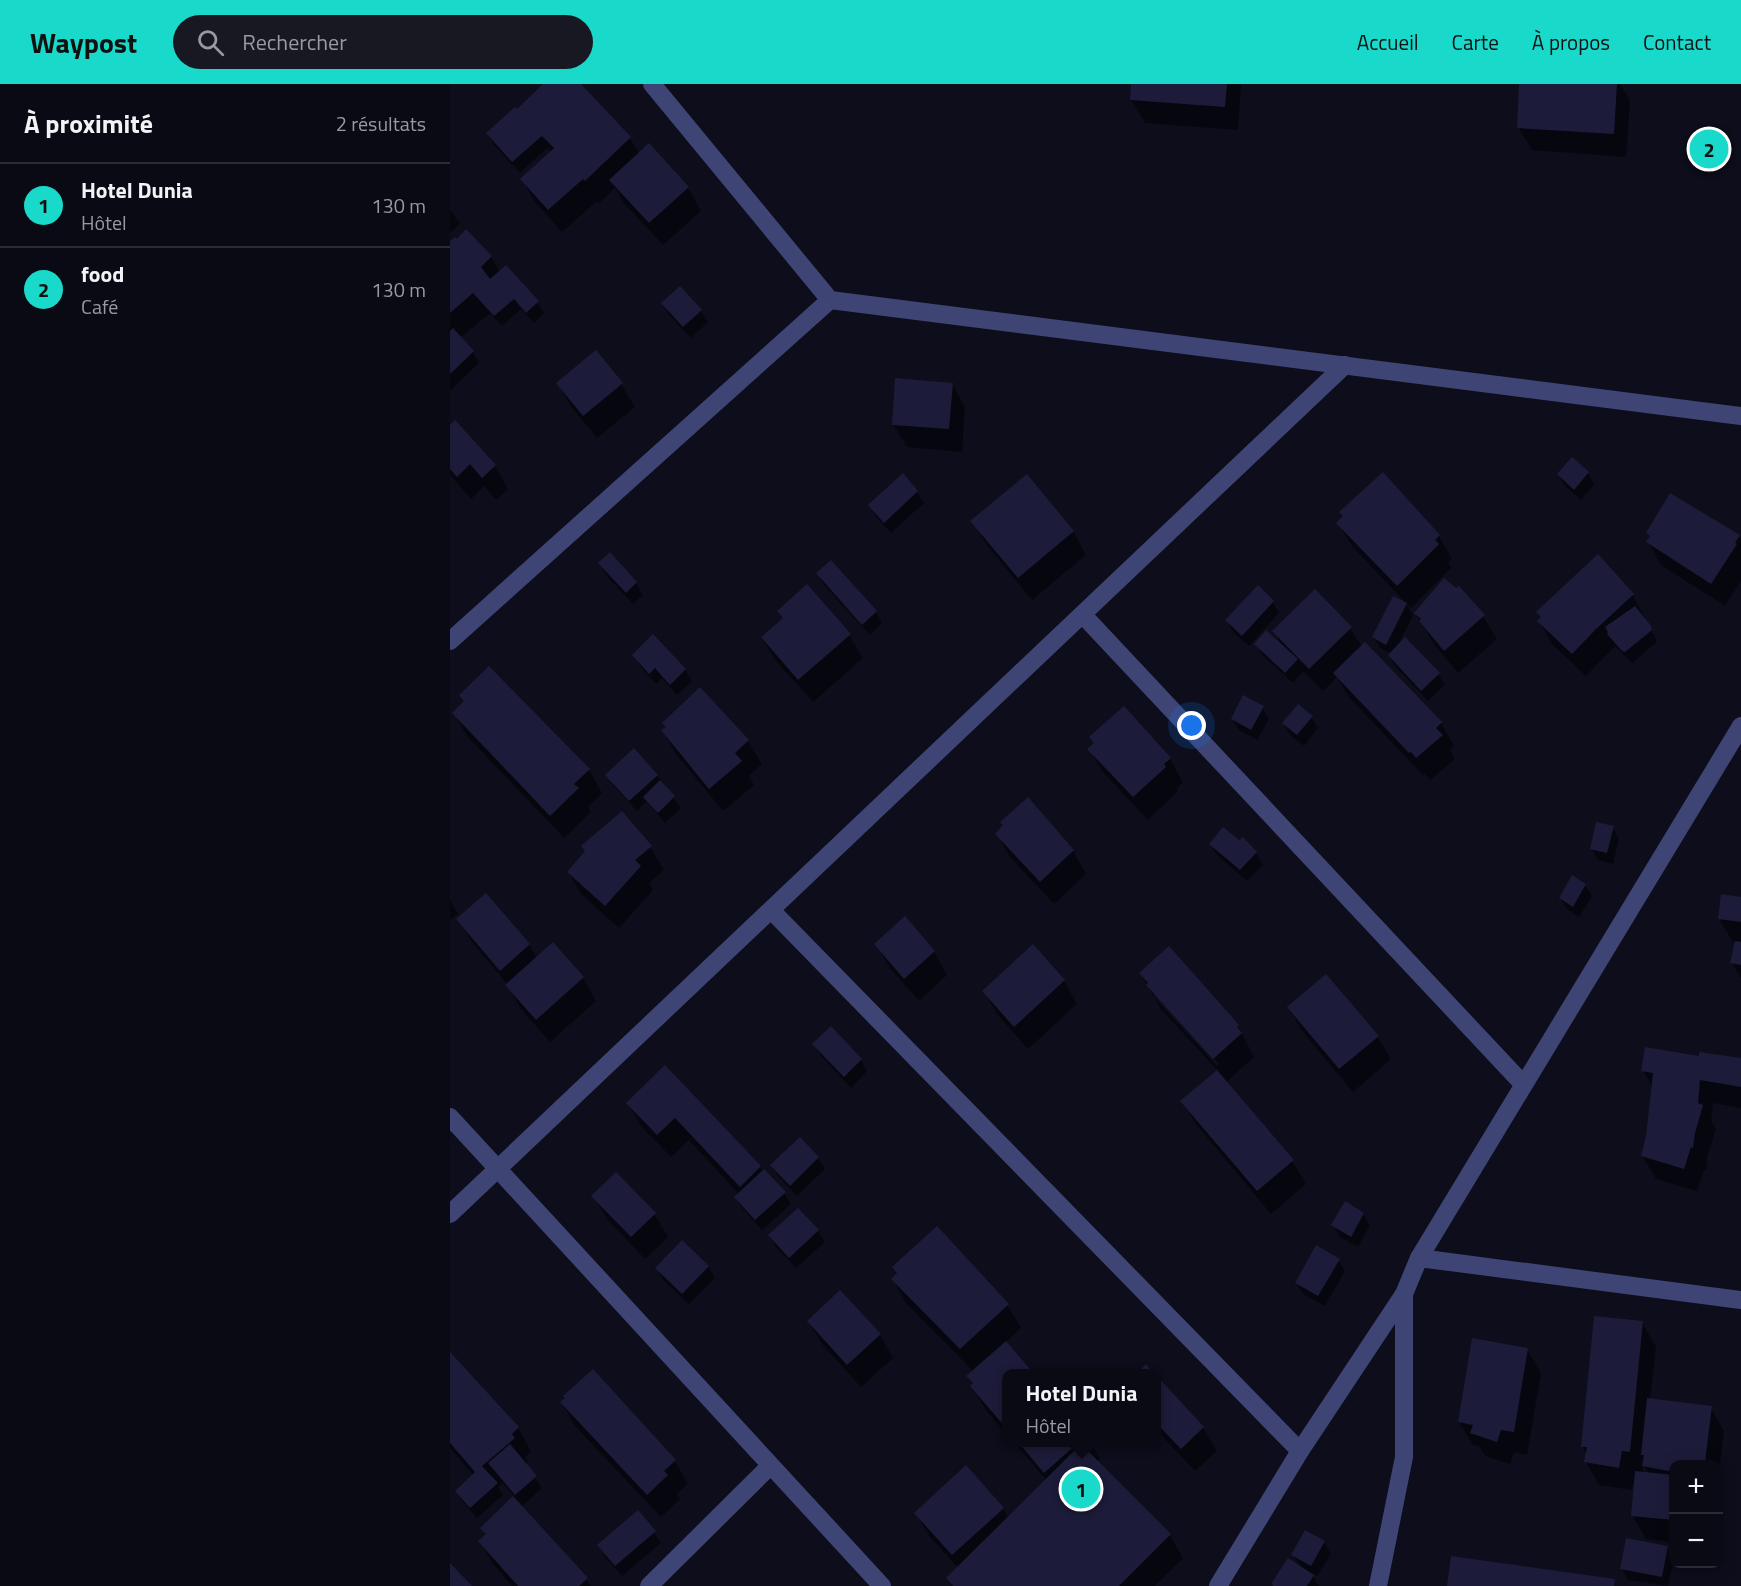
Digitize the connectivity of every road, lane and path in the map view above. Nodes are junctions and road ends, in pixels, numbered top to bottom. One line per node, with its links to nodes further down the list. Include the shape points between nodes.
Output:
1 (652, 84): 2 (street)
2 (830, 300): 3 (street); 6 (street)
3 (1345, 365): 4 (street); 5 (street)
4 (1741, 416)
5 (1083, 615): 8 (street); 9 (street)
6 (450, 641)
7 (1741, 726): 9 (street)
8 (771, 910): 11 (street); 16 (street)
9 (1524, 1084): 13 (street)
10 (450, 1117): 11 (street)
11 (499, 1169): 12 (street); 17 (street)
12 (450, 1214)
13 (1419, 1258): 14 (street); 15 (street)
14 (1404, 1294): 16 (street); 21 (street, via 1404,1457)
15 (1741, 1300)
16 (1300, 1451): 20 (street)
17 (770, 1466): 18 (street); 19 (street)
18 (649, 1586)
19 (882, 1586)
20 (1218, 1586)
21 (1378, 1586)

